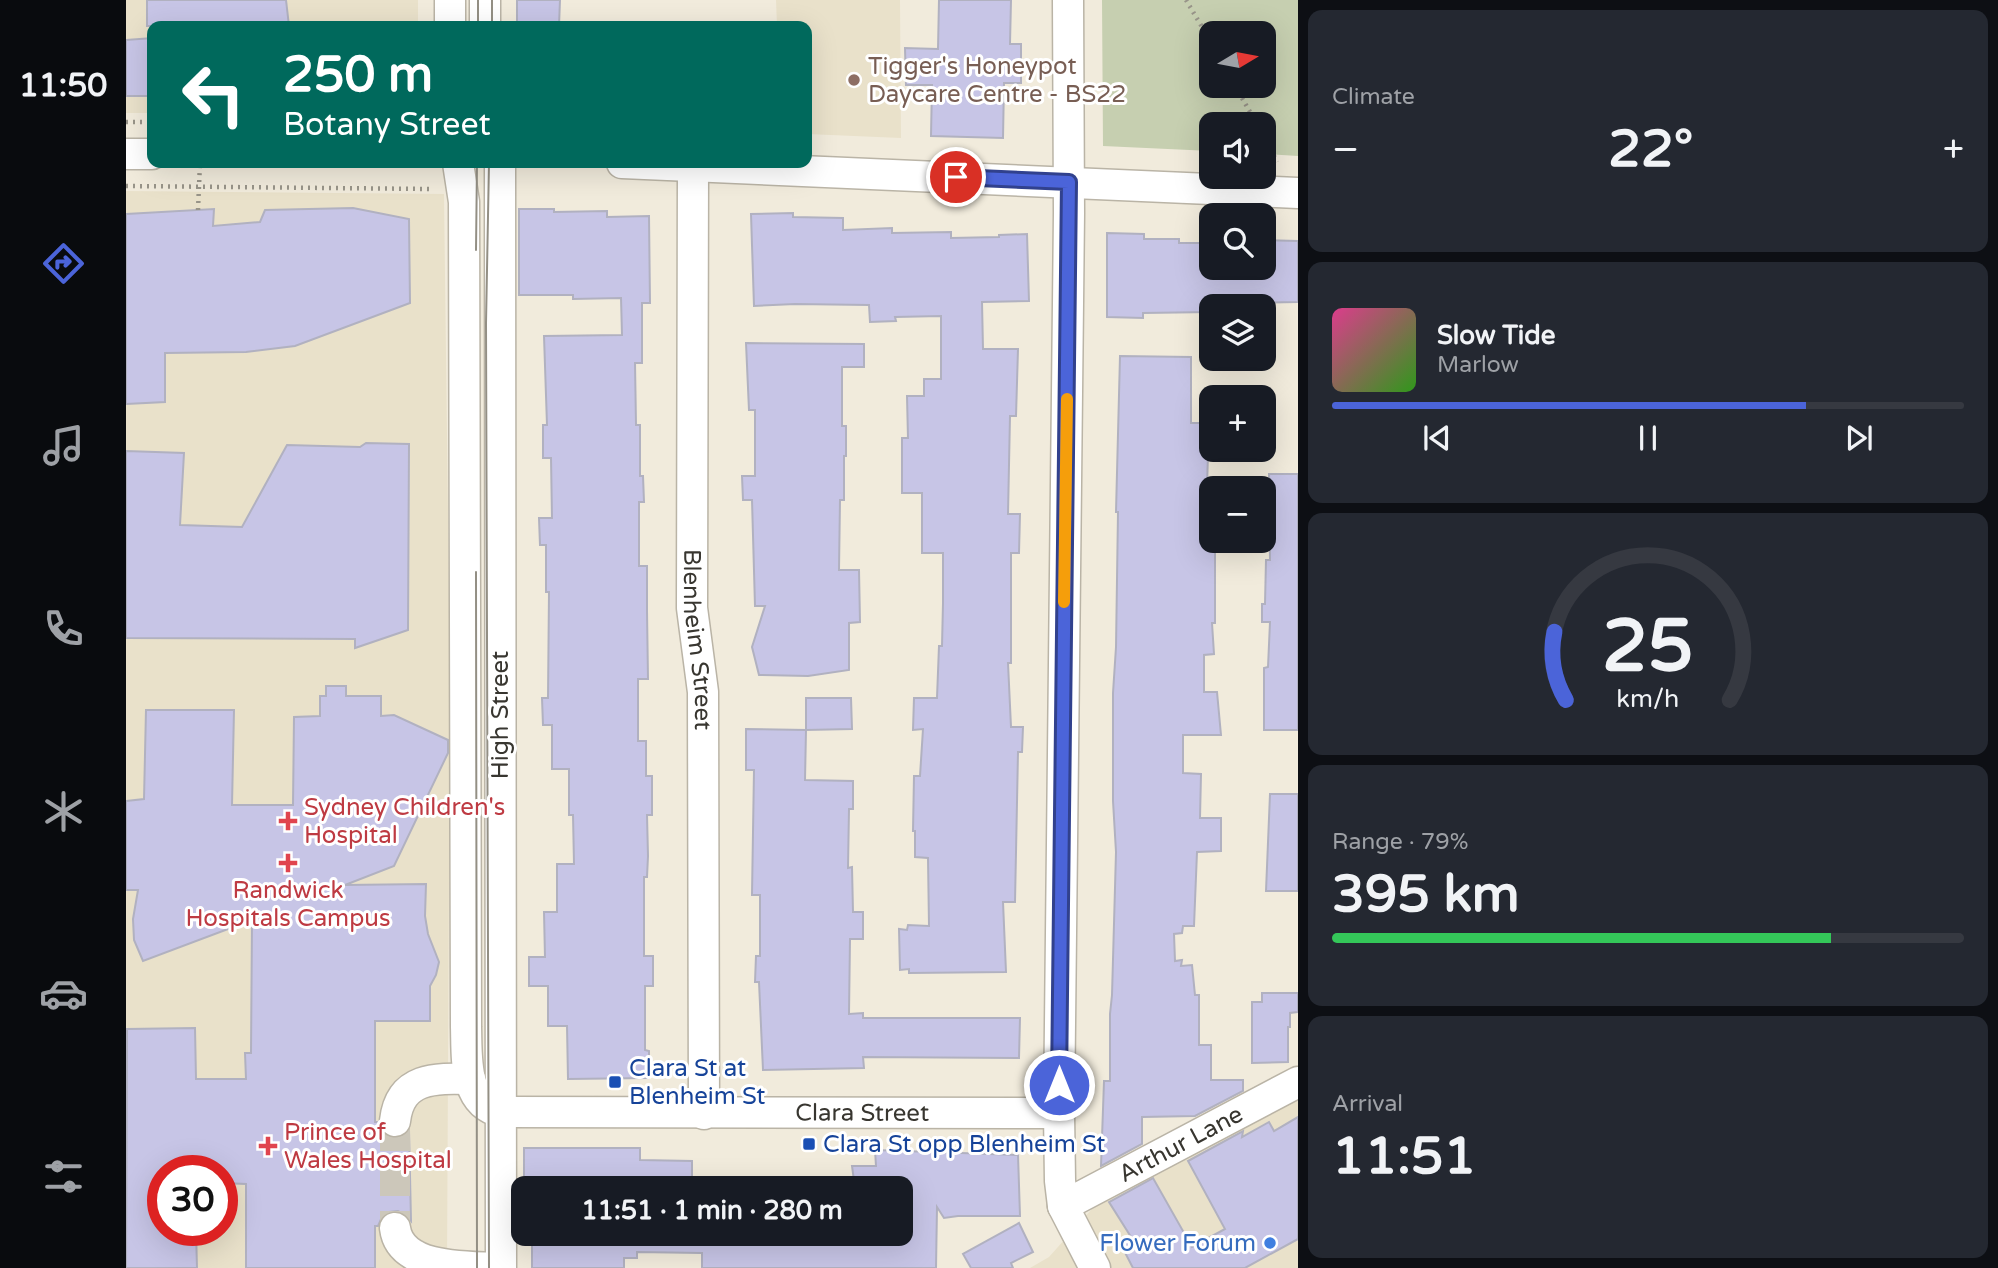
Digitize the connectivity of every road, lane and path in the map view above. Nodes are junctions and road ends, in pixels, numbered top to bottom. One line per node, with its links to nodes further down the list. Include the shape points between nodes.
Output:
1 (450, 0): 5 (street)
2 (485, 0): 6 (street)
3 (1068, 0): 17 (street)
4 (1186, 0): 7 (path)
5 (450, 21)
6 (485, 21)
7 (1199, 22)
8 (126, 122): 9 (path)
9 (147, 122)
10 (126, 154): 11 (street)
11 (147, 155)
12 (200, 168): 21 (path, bridge)
13 (459, 168): 22 (street, High Street, via 464,202 466,1027)
14 (500, 168): 24 (street, High Street)
15 (693, 168): 26 (street, Blenheim Street, via 692,608 702,692)
16 (740, 168): 17 (street)
17 (1069, 182): 20 (street); 25 (street)
18 (126, 186): 19 (path)
19 (430, 189)
20 (1298, 193)
21 (198, 210)
22 (470, 1079): 24 (street, via 480,1100); 27 (street, via 417,1084 404,1097)
23 (1298, 1082): 28 (street, Arthur Lane)
24 (501, 1112): 26 (street, Clara Street); 30 (street, High Street)
25 (1059, 1113): 26 (street, Clara Street); 28 (street)
26 (704, 1114)
27 (395, 1121)
28 (1063, 1206): 31 (street)
29 (395, 1228): 30 (street, via 399,1247 414,1263)
30 (501, 1268)
31 (1095, 1268)

